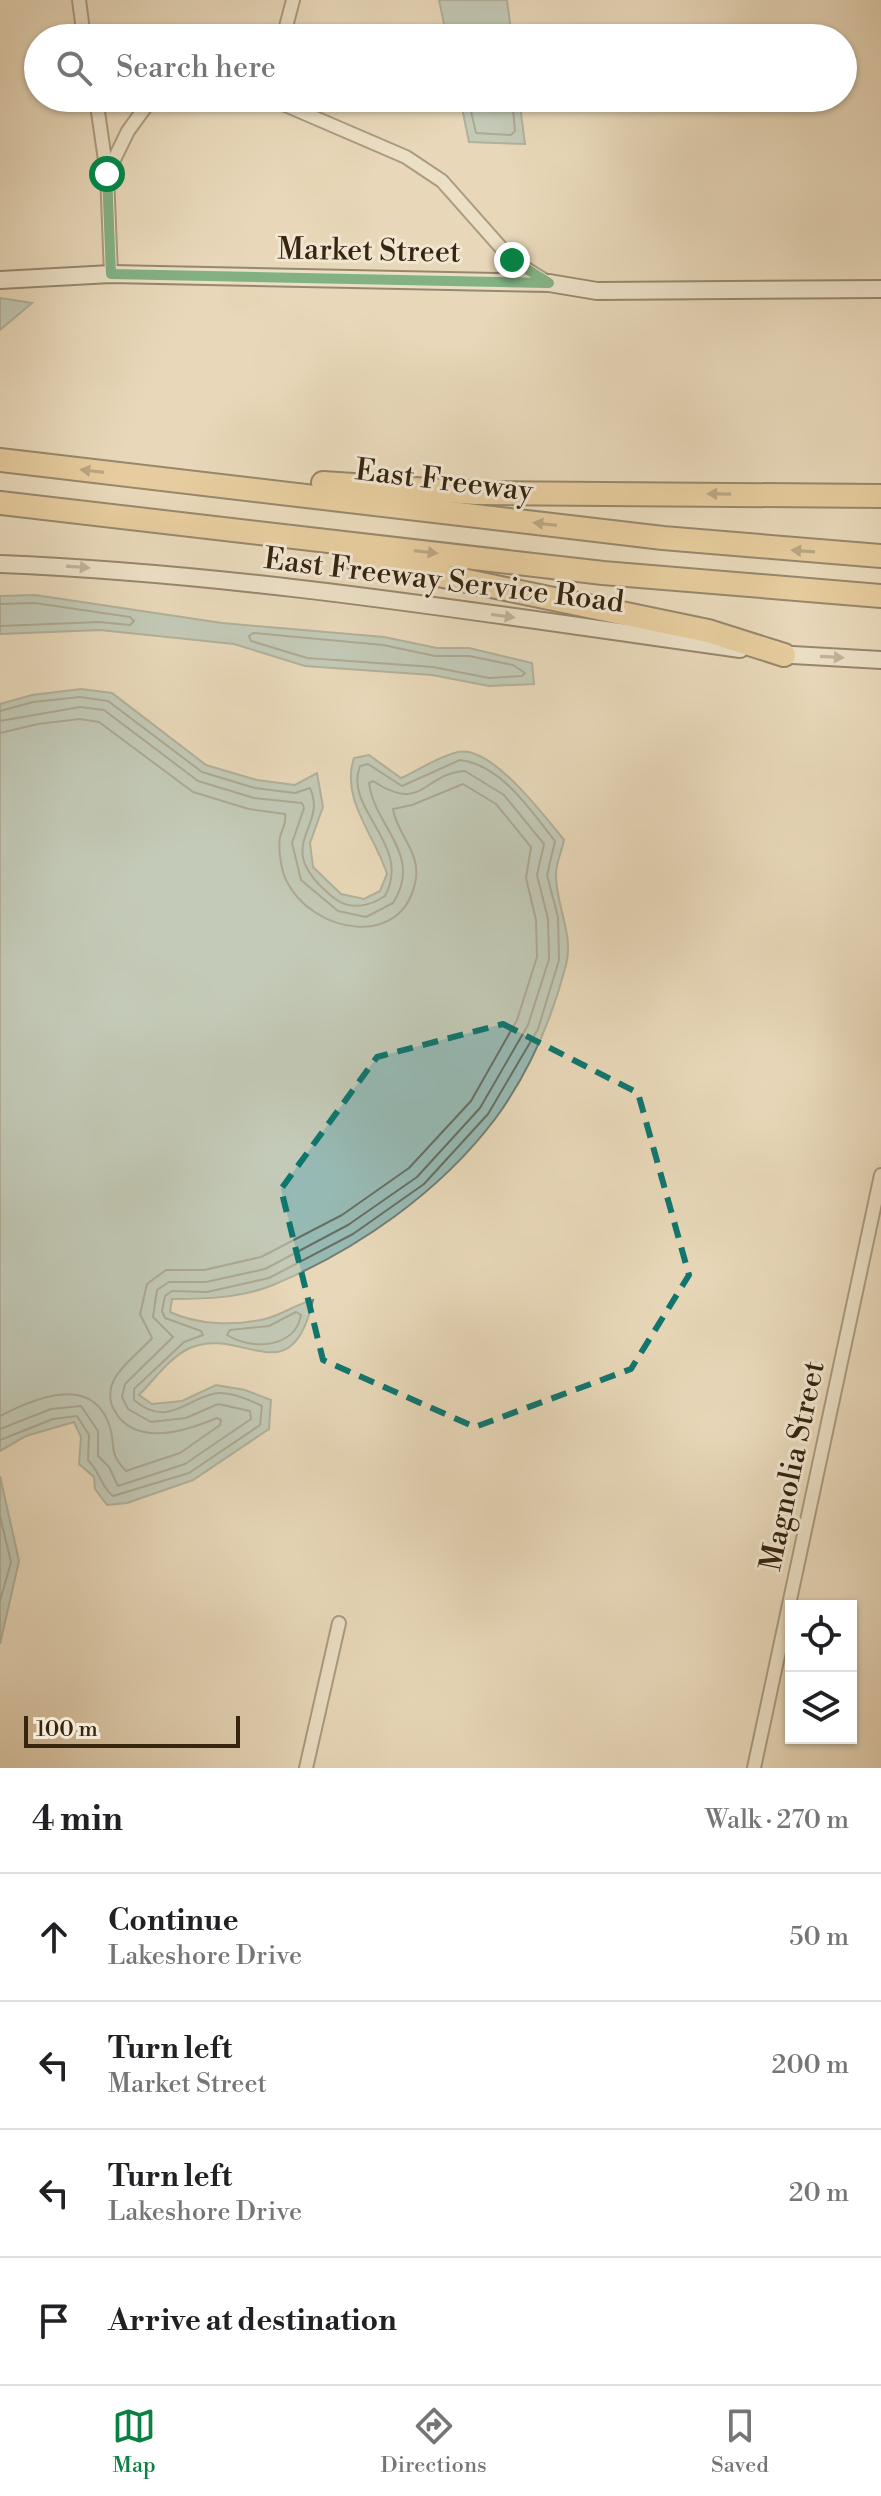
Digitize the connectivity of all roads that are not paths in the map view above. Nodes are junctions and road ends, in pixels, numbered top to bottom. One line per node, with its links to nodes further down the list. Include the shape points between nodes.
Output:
1 (79, 0): 3 (street)
2 (293, 0): 4 (street)
3 (82, 24)
4 (287, 24)
5 (98, 112): 8 (street)
6 (142, 112): 8 (street)
7 (300, 112): 11 (street, via 442,181 512,260)
8 (107, 174): 9 (street)
9 (111, 274): 10 (main road, Market Street); 11 (main road, Market Street)
10 (0, 280)
11 (549, 283): 12 (main road, Market Street, via 597,291)
12 (881, 289)
13 (0, 460): 14 (highway, East Freeway, one-way to 13)
14 (169, 480): 15 (highway, one-way to 14, via 476,493 311,482); 18 (highway, East Freeway, one-way to 14, via 663,538)
15 (881, 496)
16 (0, 503): 17 (highway)
17 (181, 523): 20 (highway, one-way to 20, via 603,573); 21 (highway, via 693,628)
18 (881, 556)
19 (0, 564): 21 (main road, East Freeway Service Road, one-way to 21, via 82,567 346,594)
20 (881, 596)
21 (784, 655): 22 (main road, East Freeway Service Road, one-way to 22)
22 (881, 660)
23 (881, 1175): 26 (street, Magnolia Street)
24 (339, 1623): 25 (street)
25 (306, 1768)
26 (754, 1768)

